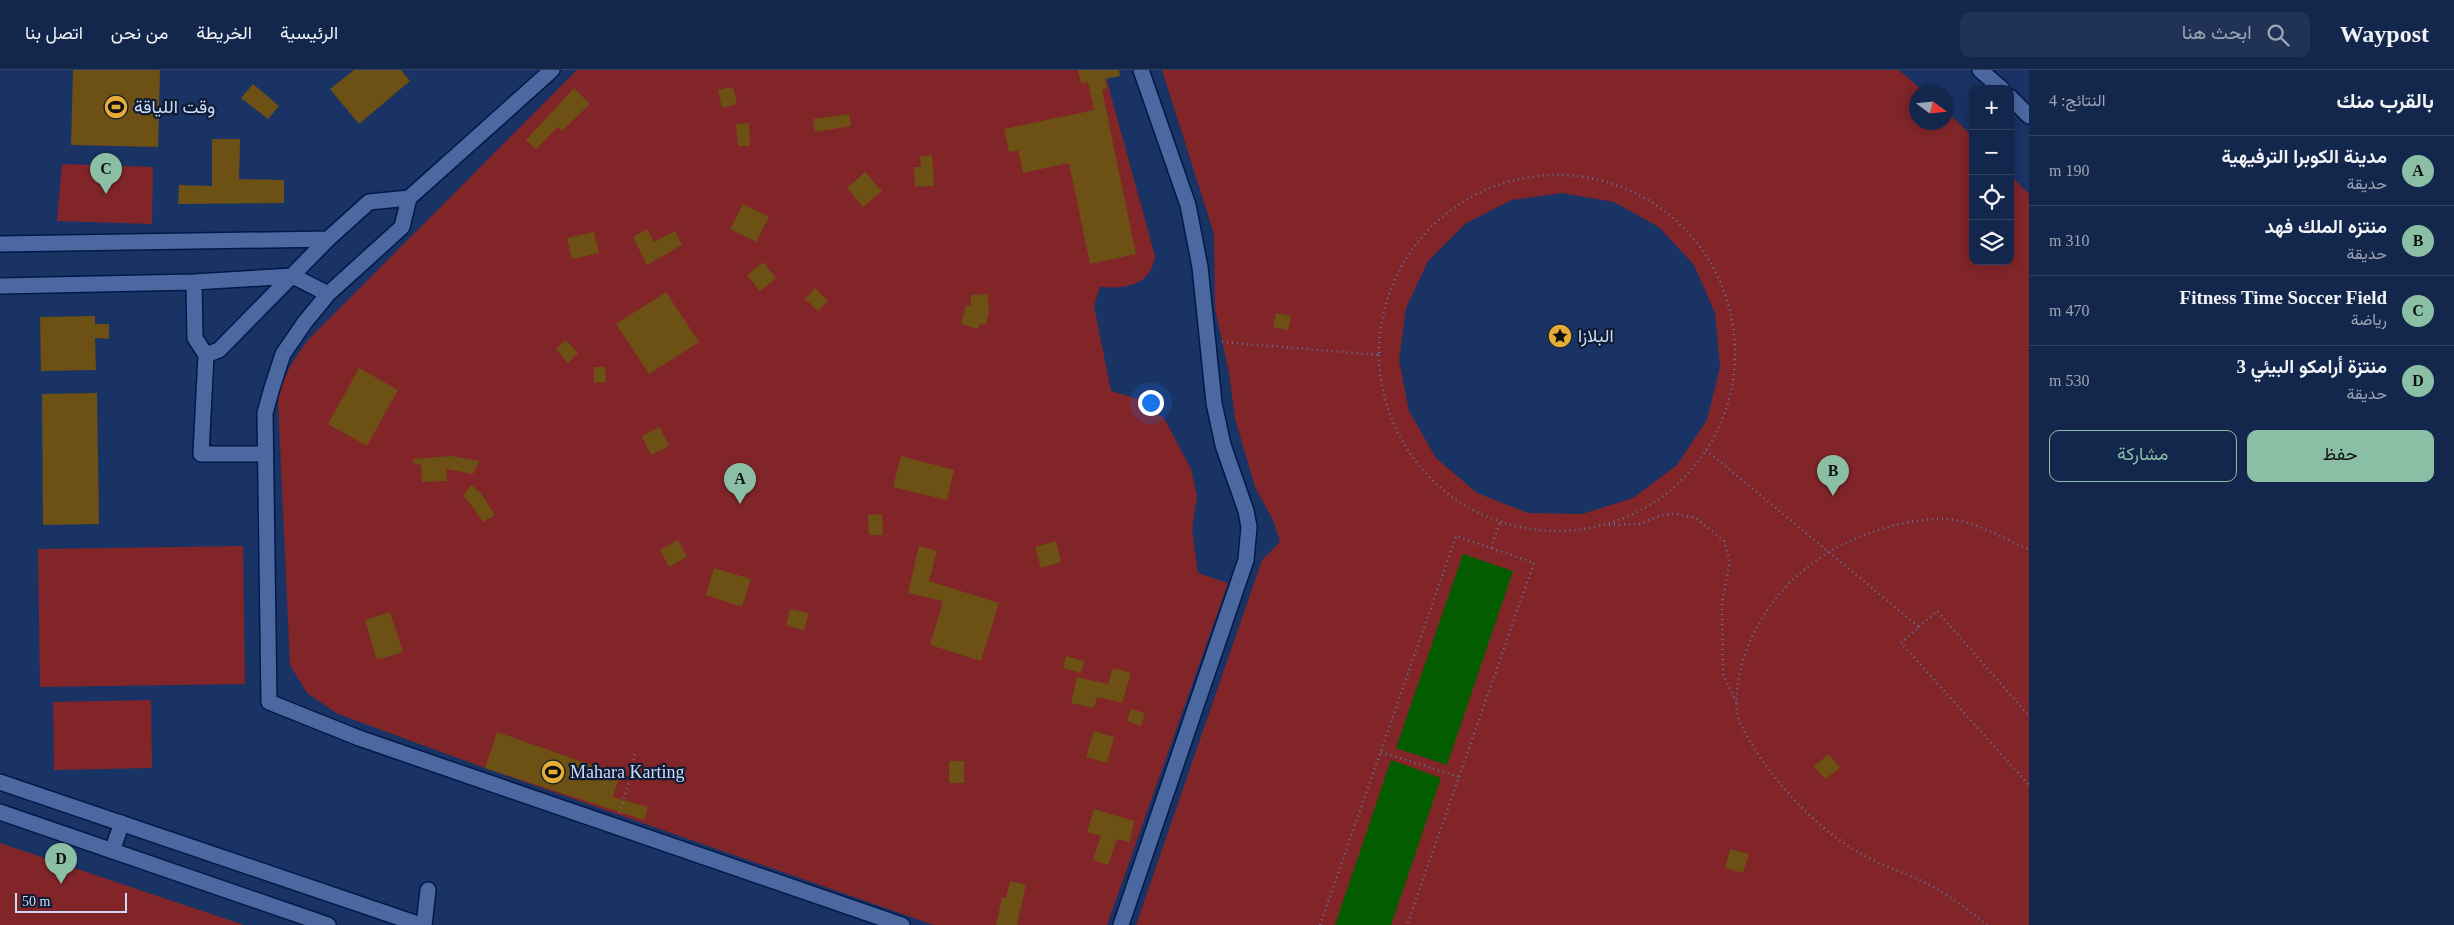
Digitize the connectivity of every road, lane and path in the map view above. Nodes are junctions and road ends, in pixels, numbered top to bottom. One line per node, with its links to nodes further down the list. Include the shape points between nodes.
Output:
1 (552, 70): 7 (street)
2 (1141, 70): 14 (street, via 1188,205 1200,267)
3 (1980, 70): 4 (street)
4 (1997, 85)
5 (2014, 101): 6 (street)
6 (2029, 116)
7 (409, 198): 8 (street, via 369,202); 13 (street, via 402,227)
8 (328, 239): 9 (street); 10 (street)
9 (0, 244)
10 (293, 276): 11 (street); 13 (street); 15 (street, via 219,350)
11 (194, 282): 12 (street); 15 (street, via 196,338)
12 (0, 286)
13 (328, 294): 18 (street, via 283,354 265,413)
14 (1206, 341): 16 (path); 40 (street, via 1214,403 1223,445 1246,511 1249,542)
15 (206, 355): 18 (street, via 201,454)
16 (1380, 355): 17 (path, via 1380,332 1390,291 1410,253 1438,220 1473,196 1513,180 1555,174 1597,179 1637,194 1673,217 1701,248 1722,286 1731,316 1735,348 1733,380 1725,411); 19 (path, via 1380,375 1391,417 1410,454 1438,486 1464,506)
17 (1706, 450): 20 (path, via 1672,489 1646,508); 23 (path)
18 (266, 454): 34 (street, via 268,702 359,738)
19 (1500, 522): 20 (path, via 1523,529 1554,532 1586,530); 21 (path)
20 (1603, 525): 25 (path, via 1639,524 1662,515 1677,514 1696,518 1724,541 1730,561 1722,604 1723,674)
21 (1492, 548): 28 (path, via 1456,536); 29 (path, via 1534,563)
22 (2029, 550): 23 (path, via 1998,535 1946,519 1890,527 1854,539)
23 (1829, 553): 24 (path); 25 (path, via 1810,564 1788,584 1758,627 1745,654 1737,684)
24 (1919, 627): 26 (path, via 1937,611); 31 (path, via 1902,643)
25 (1737, 704): 43 (path, via 1737,714 1750,743 1806,813 1850,847 1956,900)
26 (2029, 716)
27 (635, 752): 34 (path, via 632,773)
28 (1381, 752): 29 (path); 41 (path)
29 (1459, 777): 42 (path)
30 (0, 782): 33 (street)
31 (2029, 785)
32 (0, 812): 35 (street)
33 (122, 823): 35 (street); 38 (street)
34 (614, 826): 39 (street)
35 (112, 851): 37 (street)
36 (428, 890): 38 (street)
37 (328, 925)
38 (422, 925)
39 (902, 925)
40 (1121, 925)
41 (1320, 925)
42 (1407, 925)
43 (1987, 925)

